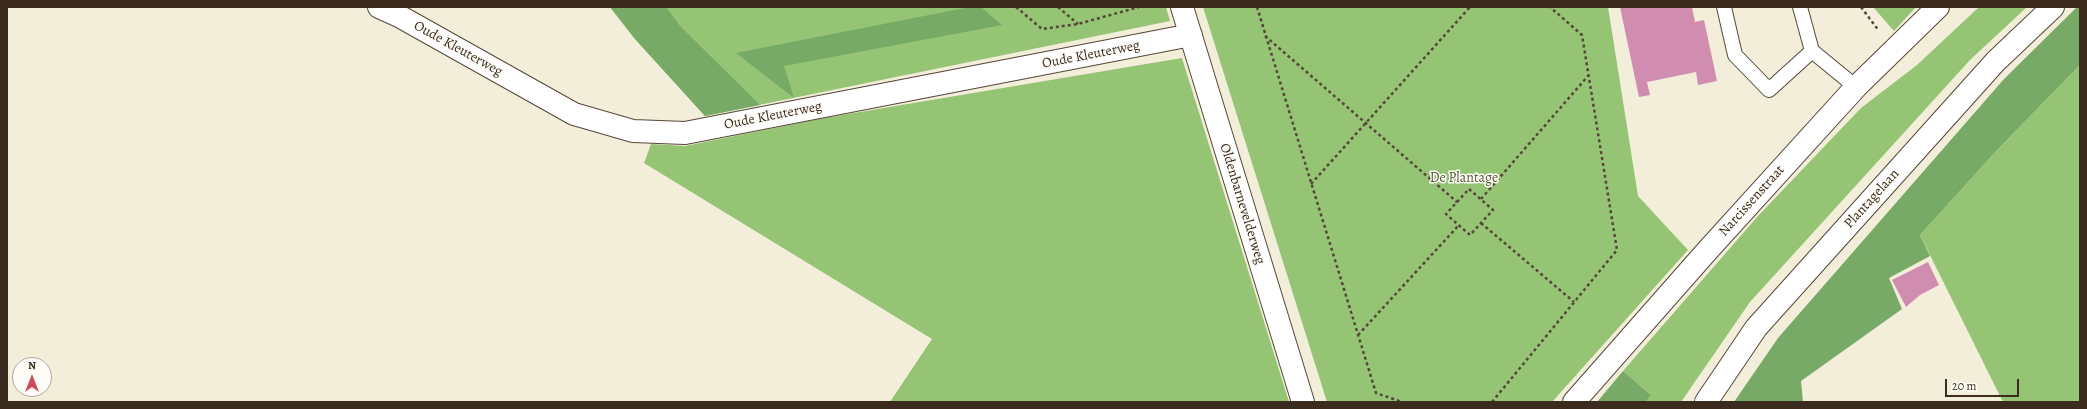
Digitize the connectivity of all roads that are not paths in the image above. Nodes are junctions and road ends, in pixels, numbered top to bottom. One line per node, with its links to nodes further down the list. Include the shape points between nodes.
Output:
1 (379, 7): 7 (street, Oude Kleuterweg, via 574,114 633,131 685,133)
2 (1182, 7): 7 (street, Oldenbarnevelderweg)
3 (1724, 7): 8 (lane, via 1735,54 1769,90)
4 (1800, 7): 8 (lane)
5 (1938, 7): 9 (street, Narcissenstraat)
6 (2053, 7): 12 (street, Plantagelaan, via 1996,61 1756,328)
7 (1191, 35): 10 (street, Oldenbarnevelderweg)
8 (1812, 51): 9 (lane)
9 (1856, 87): 11 (street, Narcissenstraat, via 1706,251)
10 (1303, 402)
11 (1574, 402)
12 (1706, 402)

